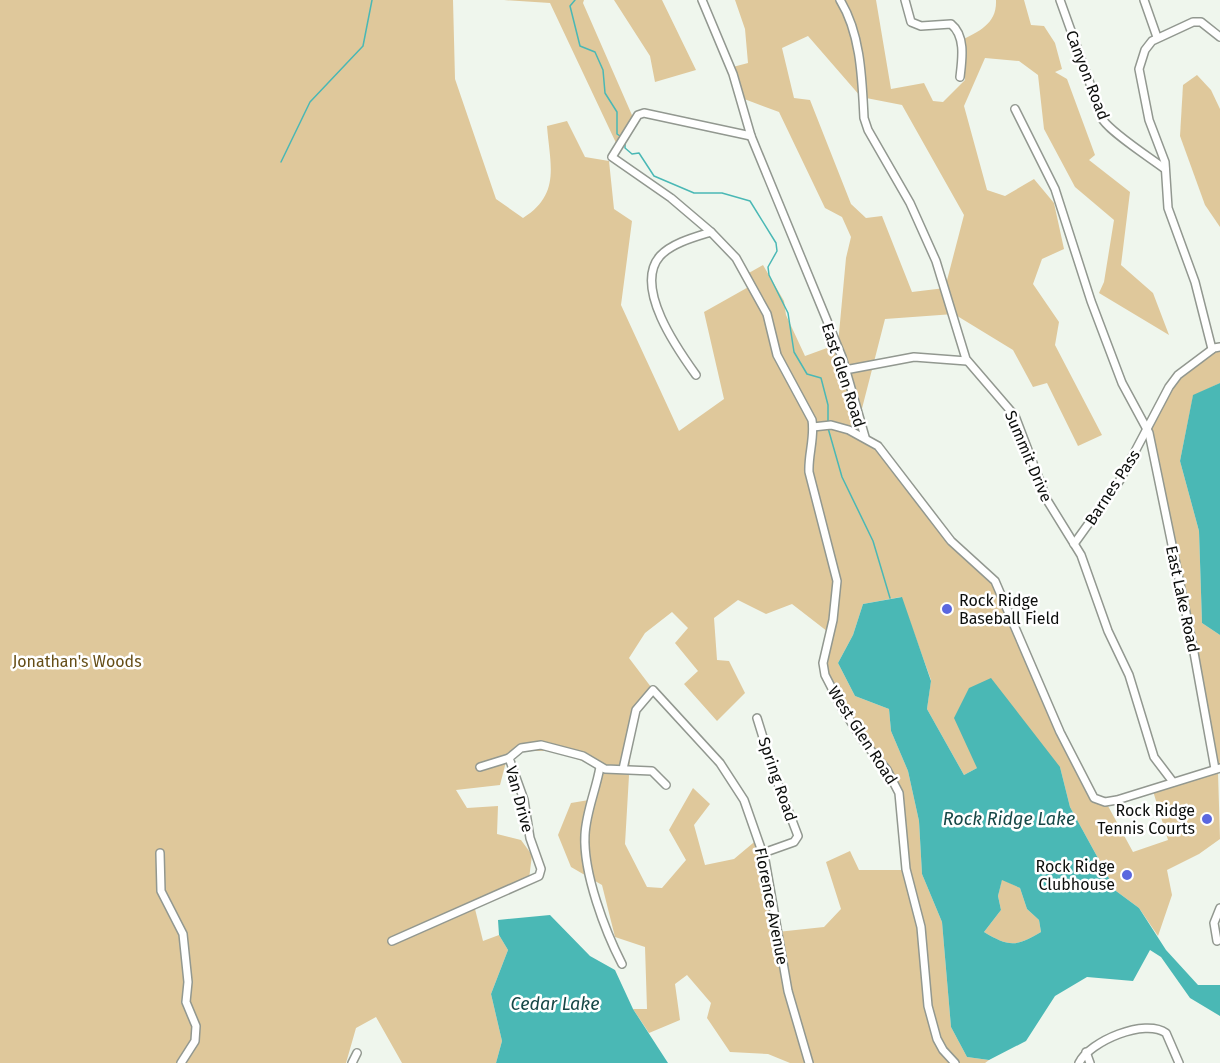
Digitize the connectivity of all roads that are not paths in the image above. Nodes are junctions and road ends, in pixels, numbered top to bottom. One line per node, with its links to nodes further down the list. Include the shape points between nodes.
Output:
1 (702, 0): 10 (street, East Glen Road, via 733,74)
2 (840, 0): 14 (street, Summit Drive, via 855,36 868,130 910,203 936,261)
3 (905, 0): 8 (street, via 911,22 921,26 951,24 957,30 962,53)
4 (1060, 0): 11 (street, Canyon Road, via 1103,120 1110,130)
5 (1144, 0): 6 (street)
6 (1157, 37): 7 (street, via 1201,22); 11 (street, via 1144,50 1140,76)
7 (1220, 37)
8 (960, 77)
9 (1015, 109): 18 (street, East Lake Road, via 1055,189 1122,383)
10 (751, 136): 12 (street, via 644,112 612,157); 15 (street, East Glen Road)
11 (1165, 169): 13 (street, via 1168,208)
12 (711, 232): 16 (street, via 666,251 658,259 653,274 657,311); 17 (street, via 736,258 757,294 777,355)
13 (1216, 348): 18 (street, Barnes Pass, via 1178,375)
14 (967, 361): 15 (street, via 914,357); 20 (street, Summit Drive, via 1015,416 1047,500)
15 (845, 370): 19 (street, East Glen Road)
16 (696, 375)
17 (813, 427): 19 (street, via 831,425); 40 (street, West Glen Road, via 808,456 811,481 837,581 825,675 847,717 887,770 899,793 906,869 921,927 928,1006 942,1050)
18 (1147, 429): 20 (street, Barnes Pass, via 1120,480); 26 (street, East Lake Road)
19 (865, 437): 27 (street, East Glen Road, via 892,462 951,541 995,580 1060,732 1094,798 1102,802)
20 (1074, 544): 27 (street, Summit Drive, via 1082,555 1108,630 1129,675 1154,757)
21 (758, 718): 30 (street, Spring Road, via 798,836 795,843)
22 (509, 758): 23 (street); 24 (street, Van Drive, via 521,748 541,745 583,756); 33 (street, Van Drive, via 541,871 533,882)
23 (480, 767)
24 (600, 767): 25 (street, Van Drive); 34 (street, via 584,837 590,882)
25 (623, 769): 28 (street, Van Drive, via 652,771); 30 (street, Florence Avenue, via 636,710 652,690 734,781)
26 (1217, 769): 27 (street)
27 (1173, 782)
28 (666, 784)
29 (160, 853): 37 (street, via 161,891 185,941 186,1002 196,1026 195,1041)
30 (763, 853): 39 (street, Florence Avenue, via 788,991)
31 (1220, 908): 32 (street, via 1214,923)
32 (1217, 940)
33 (393, 941)
34 (622, 964)
35 (1086, 1052): 41 (street); 42 (street); 43 (street, via 1110,1039 1150,1027 1166,1033)
36 (357, 1053): 38 (street)
37 (182, 1063)
38 (352, 1063)
39 (809, 1063)
40 (955, 1063)
41 (1079, 1063)
42 (1090, 1063)
43 (1179, 1063)

